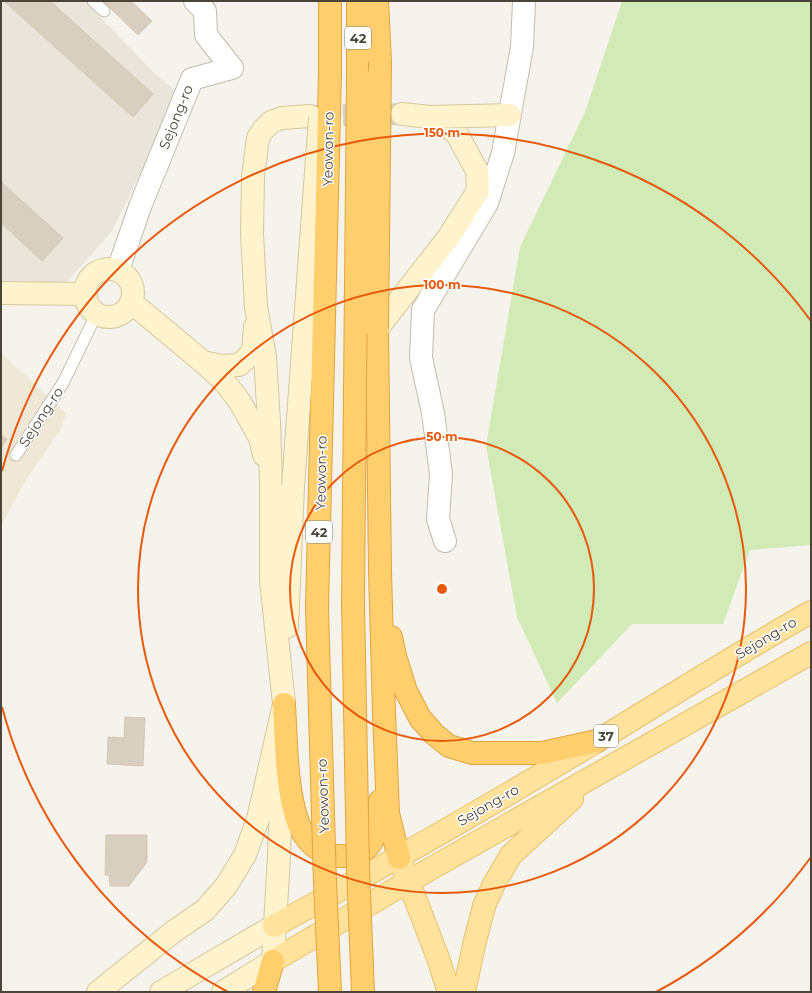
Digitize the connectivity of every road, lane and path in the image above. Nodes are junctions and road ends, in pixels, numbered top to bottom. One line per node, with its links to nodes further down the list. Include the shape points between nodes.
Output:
1 (93, 1): 7 (lane)
2 (195, 1): 15 (street, Sejong-ro, via 205,10 206,35 232,68 192,79 141,204)
3 (330, 1): 8 (highway, Yeowon-ro / 42)
4 (358, 1): 42 (highway, Yeowon-ro / 42, bridge, via 353,604 357,861)
5 (377, 1): 21 (highway, bridge, via 380,62)
6 (524, 1): 10 (street, via 522,47)
7 (104, 11)
8 (330, 72): 29 (street, bridge, via 321,104 293,486); 41 (highway, Yeowon-ro / 42, bridge, via 317,608)
9 (402, 114): 12 (street)
10 (510, 115): 12 (street); 13 (street)
11 (310, 116): 19 (street, via 282,118 271,122 258,138 253,176 252,234)
12 (430, 117): 14 (street, via 456,132 477,171)
13 (502, 153): 14 (street); 25 (street, via 487,203 423,310 421,358 433,413 441,474 438,519)
14 (478, 191): 21 (street, via 448,238)
15 (118, 270): 17 (street, via 102,270 95,274 90,279); 18 (street, via 131,283)
16 (1, 293): 17 (street)
17 (86, 294): 20 (street, via 91,308)
18 (131, 302): 20 (street, via 120,314 105,316); 22 (street)
19 (256, 307): 22 (street, via 253,352 239,365 221,366); 24 (street, via 265,357)
20 (97, 313): 23 (lane, Sejong-ro, via 63,383)
21 (377, 329): 26 (highway)
22 (203, 362): 24 (street, via 224,381 240,402 260,438)
23 (16, 455)
24 (271, 480): 29 (street, via 271,580)
25 (445, 541)
26 (380, 571): 30 (highway); 31 (highway, via 394,656 406,691 420,718 449,746 472,753 542,753)
27 (811, 612): 31 (main road, Sejong-ro / 37)
28 (811, 653): 32 (main road, Sejong-ro / 37)
29 (284, 704): 30 (highway, via 291,793 299,825 316,848 331,856 360,854 373,840 380,810); 35 (street); 37 (street, via 258,819 245,855 226,886 205,910 173,932)
30 (384, 713): 33 (highway, via 388,813)
31 (597, 741): 33 (main road, Sejong-ro / 37)
32 (600, 773): 34 (main road, Sejong-ro); 44 (main road, 37, via 511,855 484,906)
33 (399, 858): 34 (main road); 35 (main road, Sejong-ro / 37)
34 (409, 881): 36 (main road, Sejong-ro); 43 (main road)
35 (274, 926): 36 (street); 38 (street, Sejong-ro)
36 (273, 961): 39 (street); 40 (highway)
37 (98, 992)
38 (161, 992)
39 (223, 992)
40 (264, 992)
41 (330, 992)
42 (363, 992)
43 (449, 992)
44 (464, 992)

